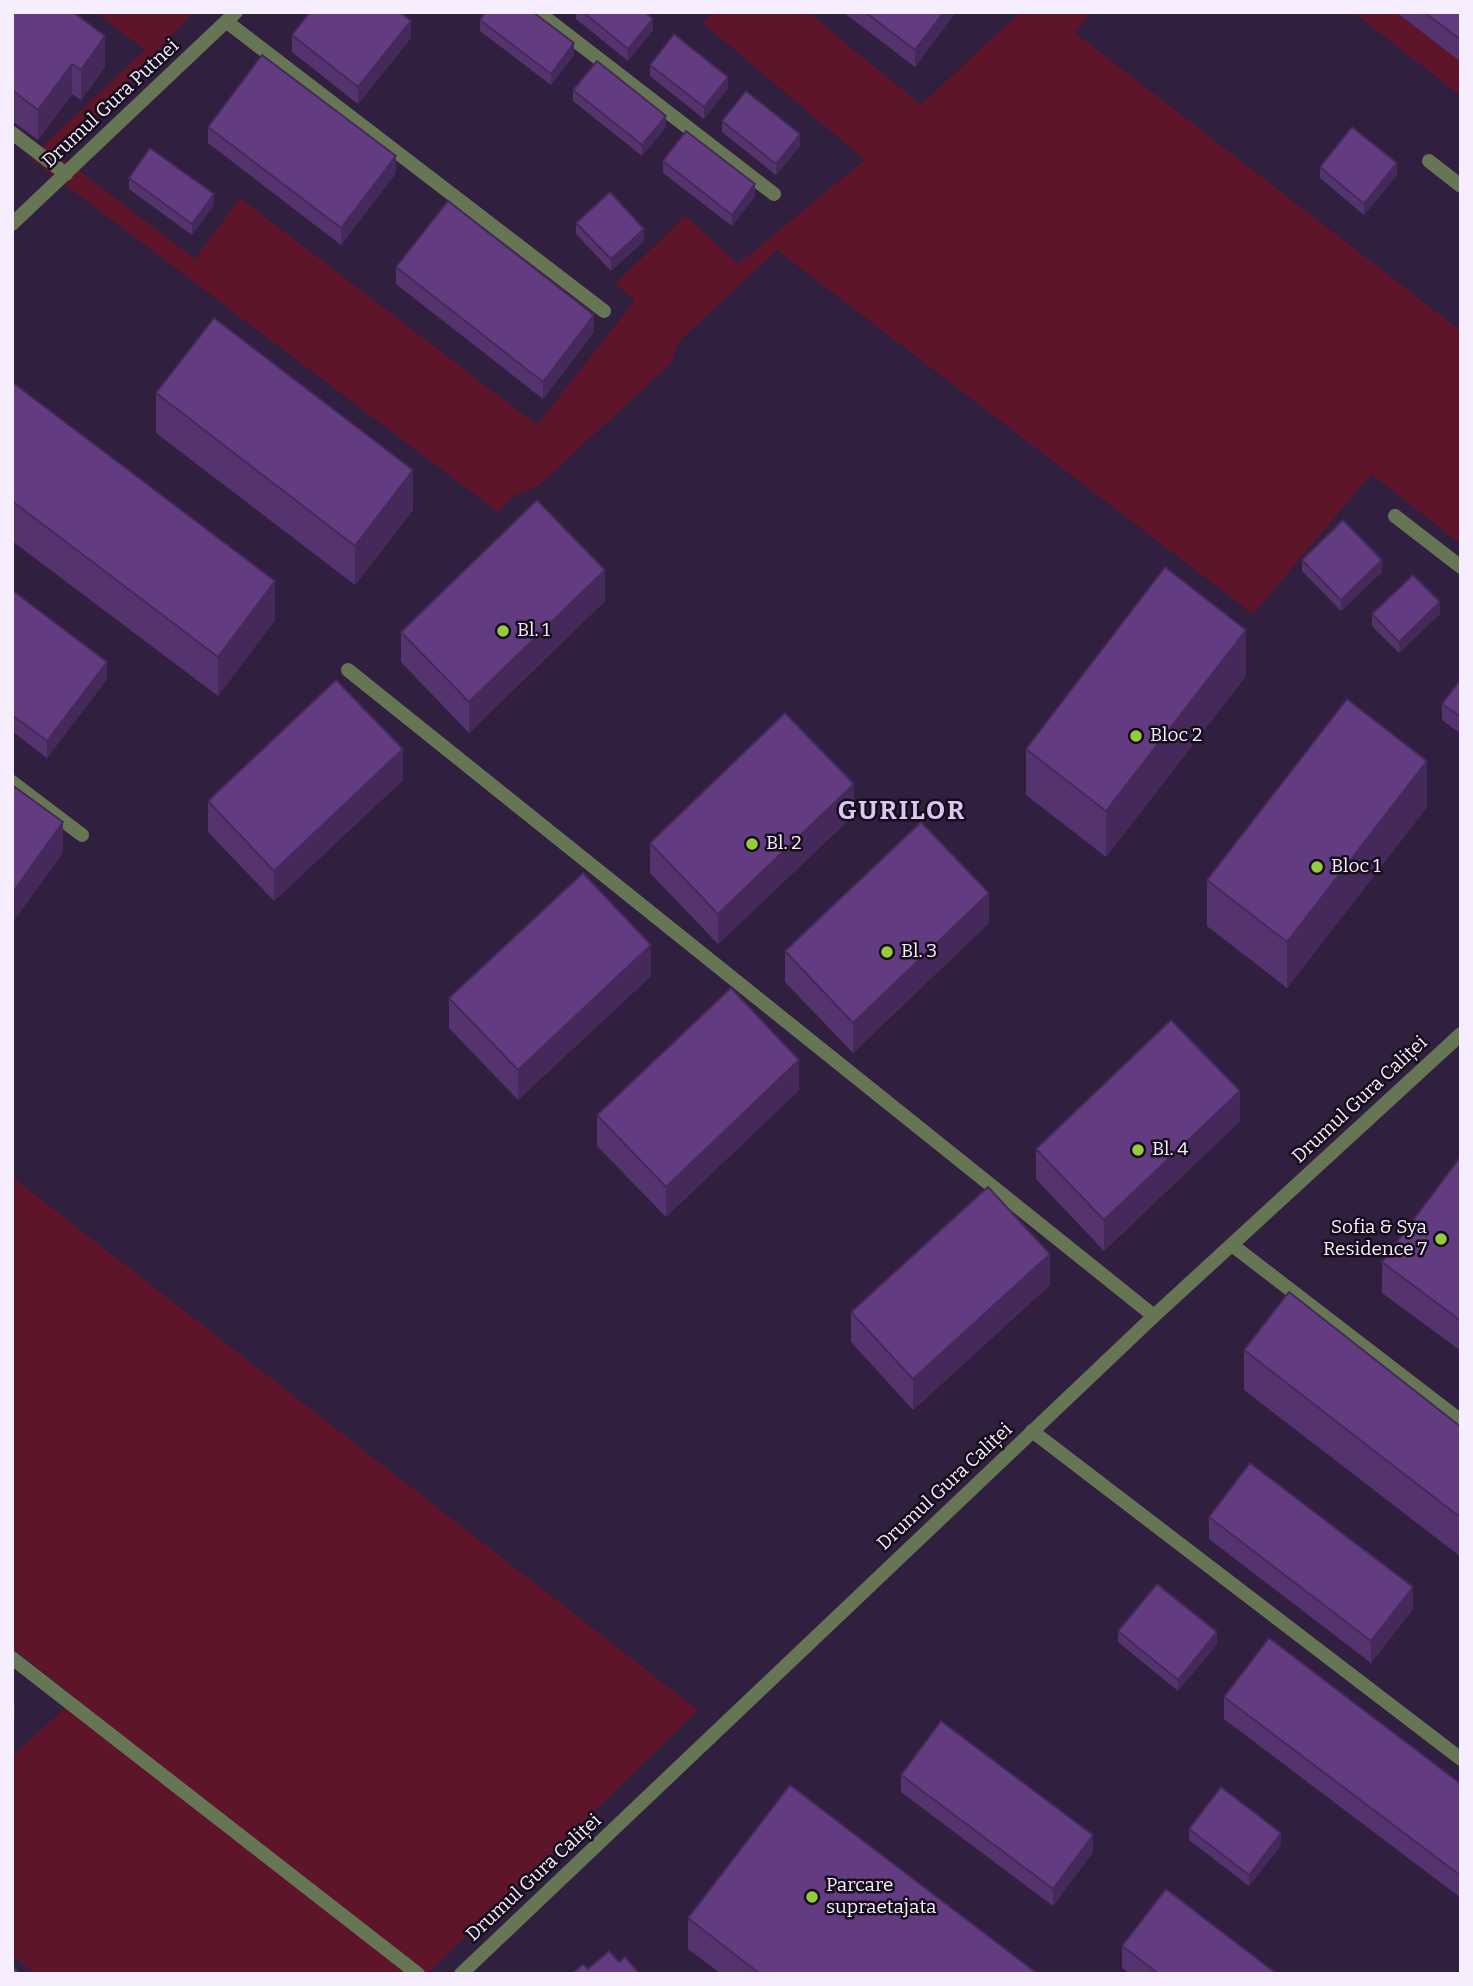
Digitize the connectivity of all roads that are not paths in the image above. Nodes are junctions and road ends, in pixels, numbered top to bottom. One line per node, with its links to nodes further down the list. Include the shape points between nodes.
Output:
1 (538, 12): 7 (street)
2 (231, 17): 5 (street, Drumul Gura Putnei); 9 (street)
3 (12, 133): 5 (street)
4 (1429, 161): 6 (street)
5 (65, 174): 8 (street, Drumul Gura Putnei)
6 (1461, 186)
7 (775, 194)
8 (12, 224)
9 (604, 311)
10 (1395, 516): 11 (street)
11 (1461, 567)
12 (348, 670): 17 (street)
13 (12, 782): 14 (street)
14 (82, 835)
15 (1461, 1034): 16 (street, Drumul Gura Caliței)
16 (1232, 1245): 17 (street, Drumul Gura Caliței); 18 (street)
17 (1154, 1316): 19 (street, Drumul Gura Caliței)
18 (1461, 1421)
19 (1032, 1431): 21 (street); 23 (street, Drumul Gura Caliței)
20 (12, 1658): 22 (street)
21 (1461, 1759)
22 (418, 1974)
23 (461, 1974)

